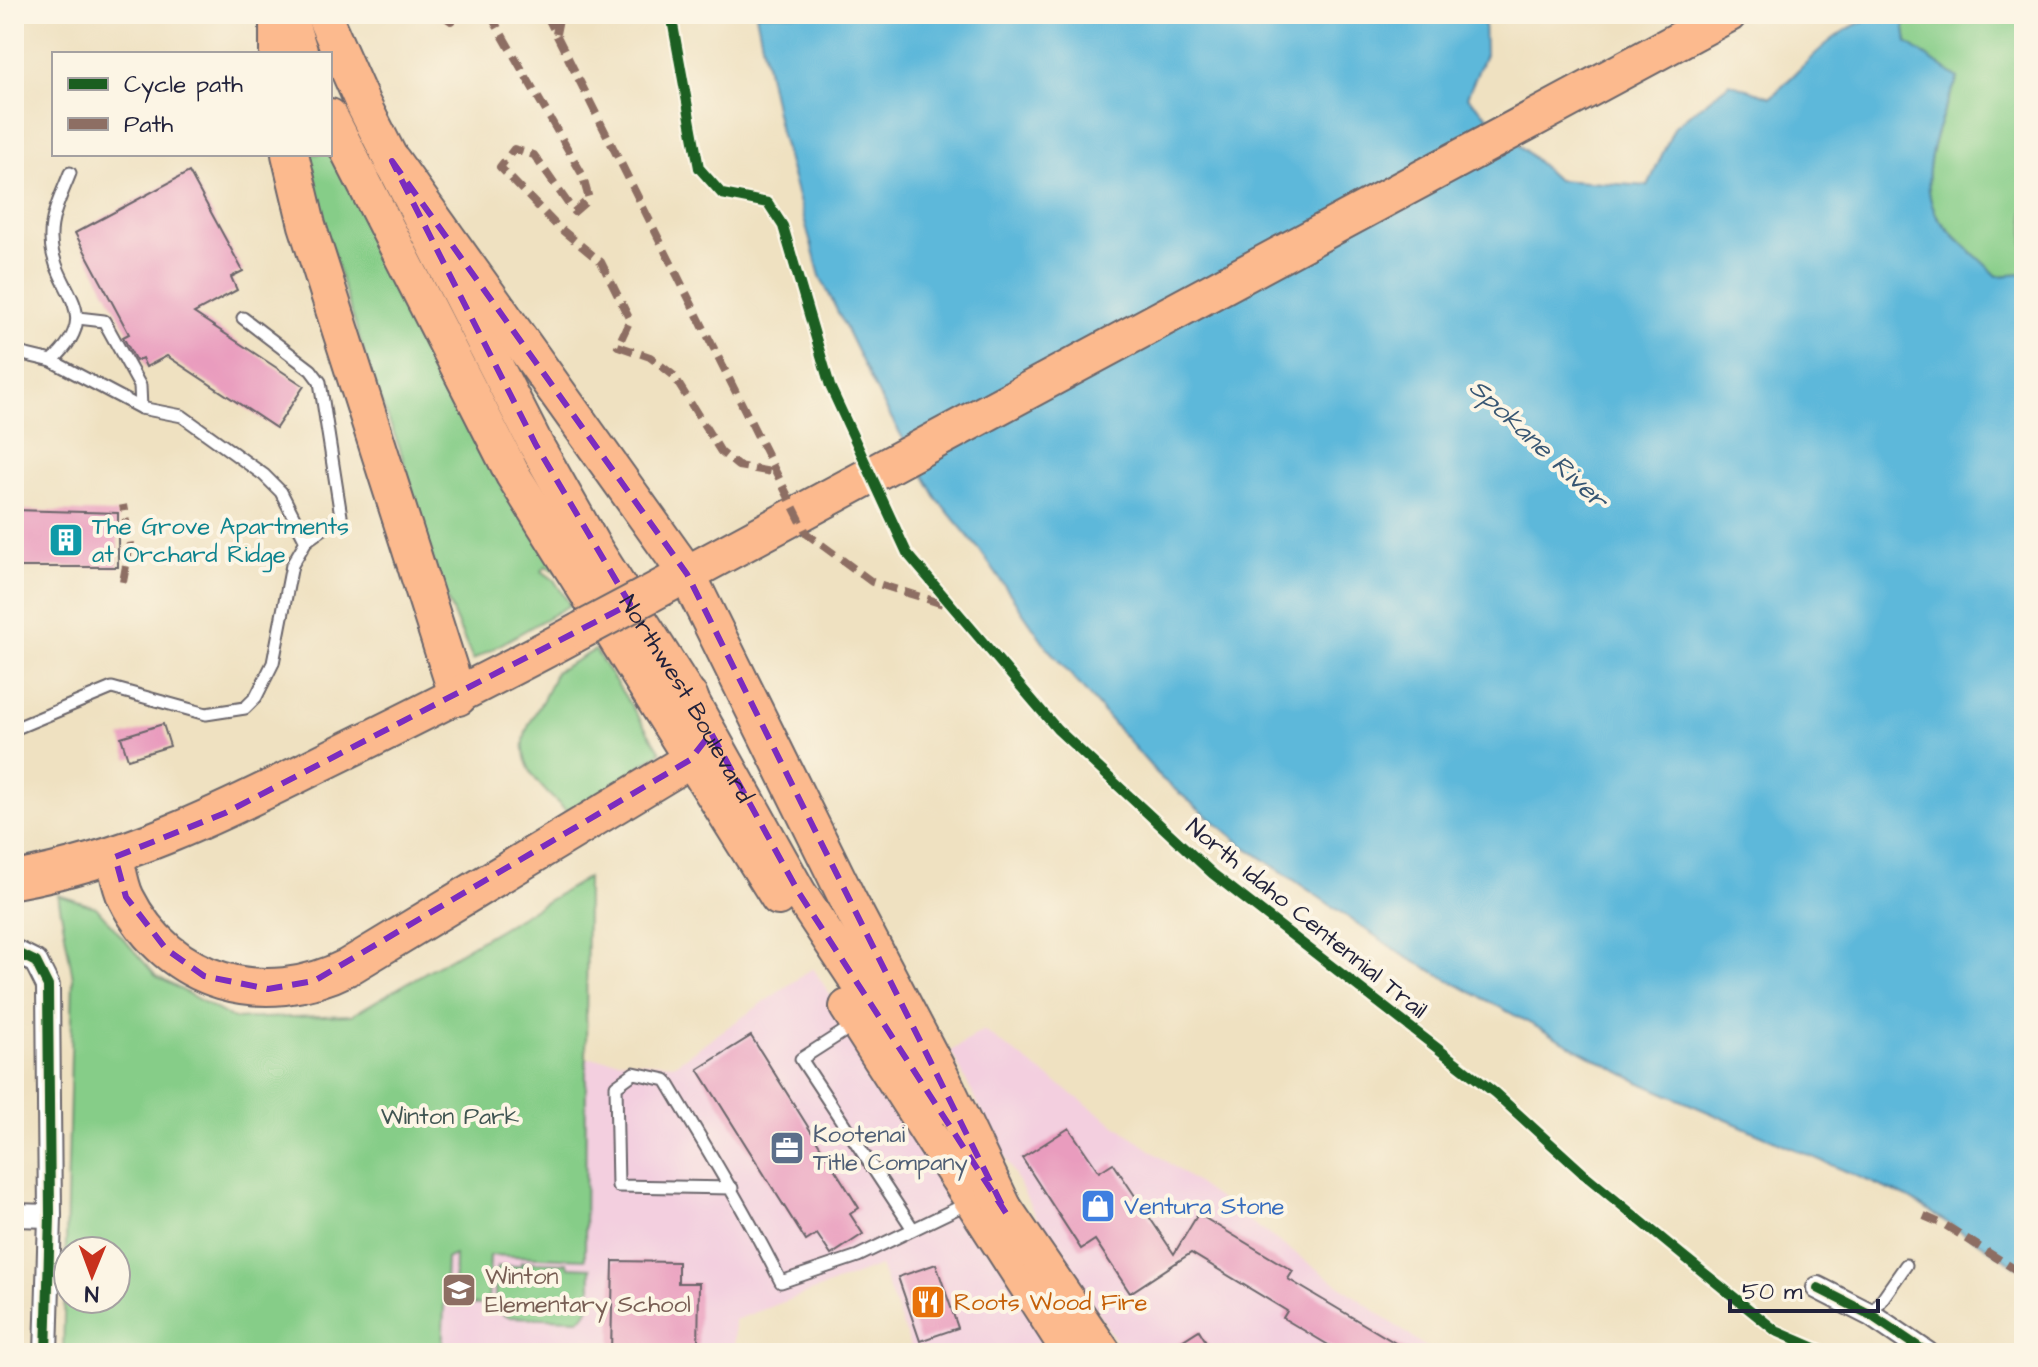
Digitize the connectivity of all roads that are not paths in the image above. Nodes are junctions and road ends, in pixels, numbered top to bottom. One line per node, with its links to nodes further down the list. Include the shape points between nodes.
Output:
1 (278, 14): 5 (highway)
2 (288, 14): 6 (main road)
3 (323, 14): 9 (main road, Northwest Boulevard)
4 (1728, 14): 17 (highway)
5 (278, 52)
6 (300, 52)
7 (332, 120): 21 (main road, Northwest Boulevard, via 513,475)
8 (290, 156): 18 (highway, via 307,225)
9 (392, 161): 17 (highway); 19 (main road, Northwest Boulevard, via 536,445)
10 (70, 173): 11 (lane, via 51,239)
11 (78, 318): 14 (lane, via 70,345); 15 (lane, via 104,321 140,386)
12 (243, 318): 16 (lane, via 320,382 341,516)
13 (14, 352): 14 (lane)
14 (52, 361): 15 (lane)
15 (141, 408): 16 (lane, via 182,416 264,475 281,492)
16 (306, 541): 20 (lane, via 292,565 273,663 245,708 206,714 112,688)
17 (687, 574): 18 (highway, bridge); 28 (highway)
18 (458, 697): 22 (highway, via 225,813)
19 (690, 698): 21 (highway, via 699,739); 28 (main road, Northwest Boulevard, via 799,893)
20 (14, 729)
21 (690, 760): 22 (highway, via 348,967 300,985 243,987 215,981 184,965 146,927 126,897); 25 (main road, Northwest Boulevard)
22 (115, 857): 23 (highway)
23 (14, 880)
24 (14, 951): 30 (street, via 41,967 48,986)
25 (857, 1023): 27 (main road, Northwest Boulevard); 31 (lane, via 801,1059)
26 (732, 1188): 26 (lane, via 666,1080 649,1074 625,1077 616,1086 618,1186); 31 (lane, via 781,1282 858,1256)
27 (971, 1201): 31 (lane); 36 (main road, Northwest Boulevard)
28 (1006, 1213): 37 (main road, Northwest Boulevard)
29 (14, 1215): 30 (street)
30 (50, 1216): 35 (street)
31 (913, 1229)
32 (1906, 1265): 34 (lane)
33 (1818, 1288): 34 (street)
34 (1871, 1315): 38 (street)
35 (46, 1353)
36 (1070, 1353)
37 (1104, 1353)
38 (1927, 1353)

